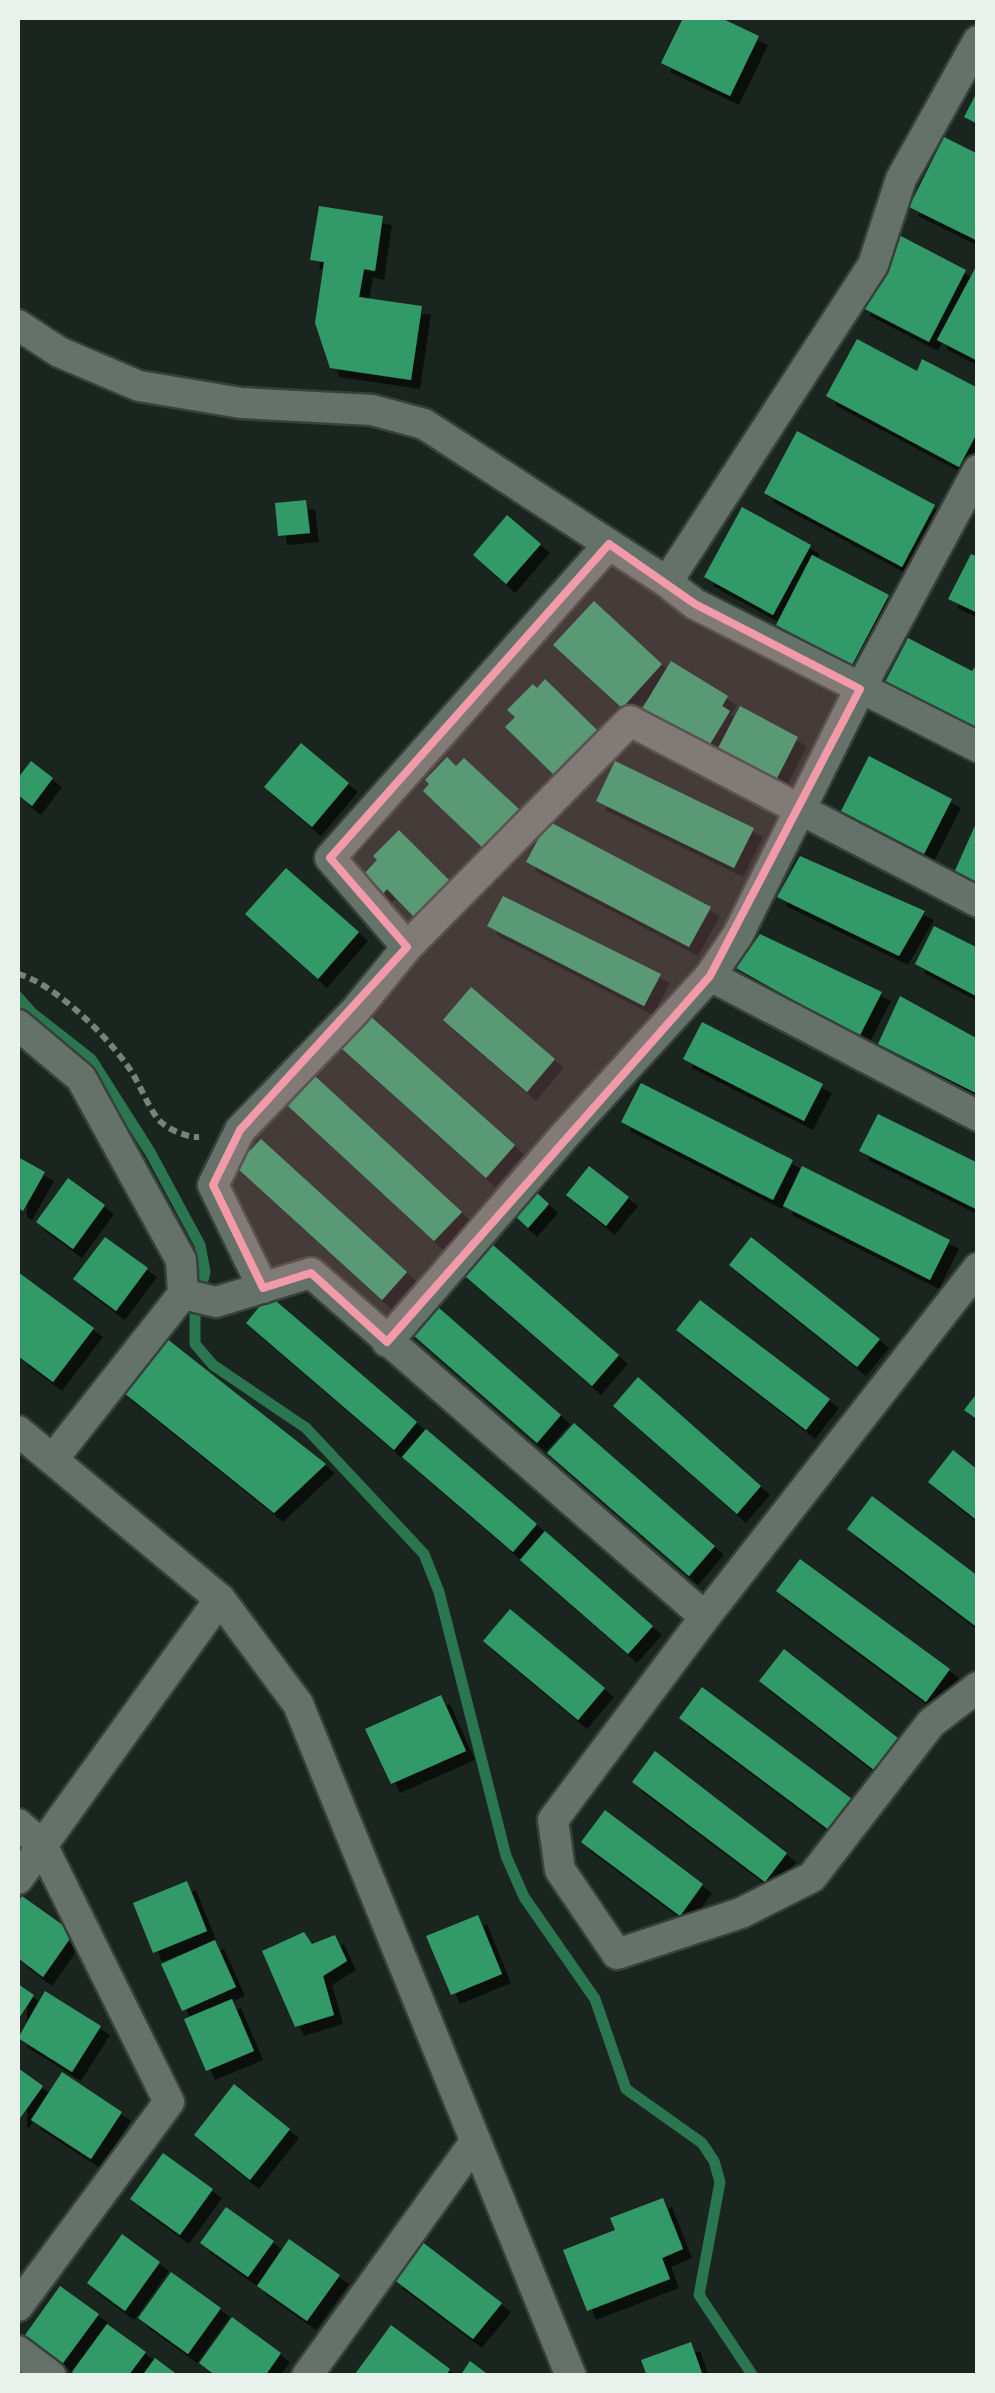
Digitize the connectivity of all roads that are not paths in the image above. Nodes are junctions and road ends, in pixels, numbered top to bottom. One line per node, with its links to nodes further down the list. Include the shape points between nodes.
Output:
1 (978, 41): 5 (street, via 901,179 874,266)
2 (18, 325): 4 (street, via 59,352 139,386 241,403 372,410 424,424)
3 (978, 470): 6 (street)
4 (610, 544): 5 (street); 10 (street, via 330,858)
5 (667, 582): 6 (street, via 695,604)
6 (860, 689): 7 (street); 8 (street)
7 (978, 747)
8 (799, 810): 9 (street); 10 (street, via 630,721); 11 (street, via 738,935)
9 (978, 902)
10 (407, 947): 15 (street, via 240,1130 214,1186)
11 (710, 976): 13 (street); 17 (street)
12 (18, 1025): 16 (street, via 81,1078 181,1260)
13 (978, 1116)
14 (978, 1268): 21 (street)
15 (263, 1288): 16 (street, via 216,1302); 17 (street, via 311,1273)
16 (183, 1294): 19 (street)
17 (387, 1342): 21 (street)
18 (18, 1431): 19 (street)
19 (52, 1459): 20 (street)
20 (220, 1599): 24 (street); 26 (street, via 298,1704)
21 (704, 1617): 22 (street, via 553,1820 560,1870 618,1954 740,1913 812,1877 932,1724)
22 (978, 1687)
23 (18, 1824): 24 (street)
24 (42, 1845): 25 (street); 27 (street, via 169,2102)
25 (18, 1879)
26 (475, 2142): 30 (street); 31 (street)
27 (18, 2306)
28 (18, 2351): 29 (street)
29 (51, 2376)
30 (307, 2376)
31 (571, 2376)

